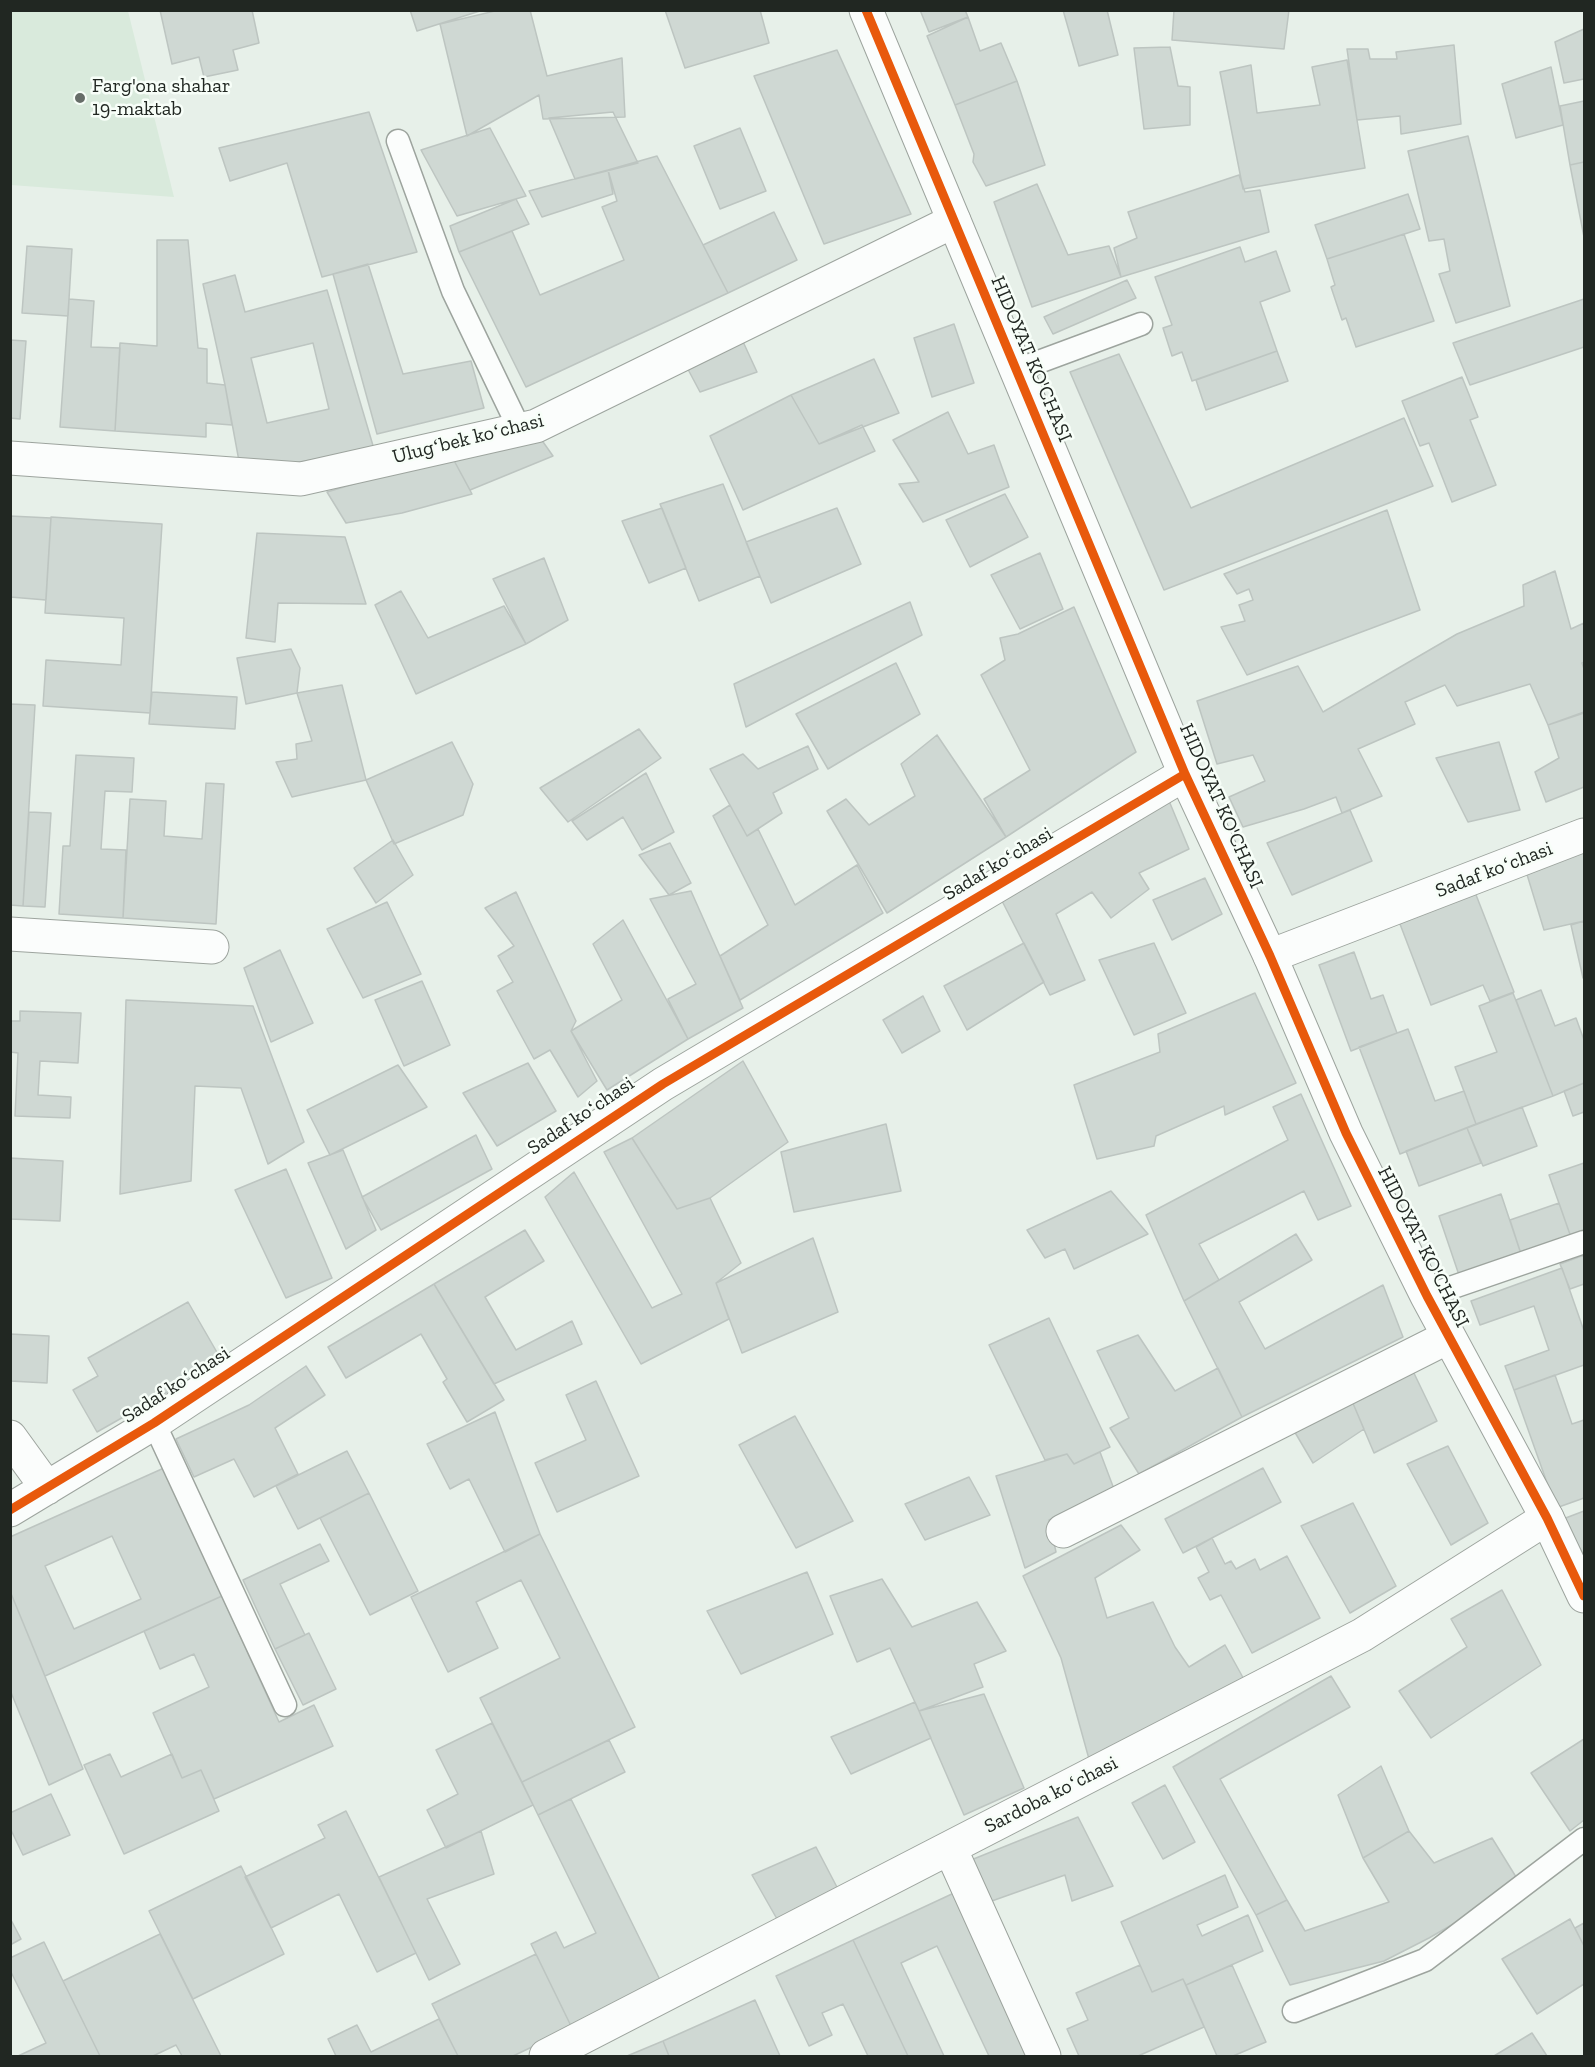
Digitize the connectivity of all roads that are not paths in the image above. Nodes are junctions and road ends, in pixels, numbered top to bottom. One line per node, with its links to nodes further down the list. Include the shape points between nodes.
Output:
1 (866, 10): 3 (street, HIDOYAT KO'CHASI)
2 (398, 141): 6 (lane, via 453,291)
3 (954, 221): 5 (street, HIDOYAT KO'CHASI); 6 (street, Ulugʻbek koʻchasi, via 536,426)
4 (1141, 324): 5 (lane)
5 (1017, 370): 8 (street, HIDOYAT KO'CHASI)
6 (520, 430): 7 (street, Ulugʻbek koʻchasi, via 301,479)
7 (10, 458)
8 (1185, 774): 12 (street, HIDOYAT KO'CHASI); 16 (street, Sadaf koʻchasi, via 663,1084)
9 (1584, 835): 12 (street, Sadaf koʻchasi)
10 (10, 934): 11 (street)
11 (212, 947)
12 (1270, 956): 14 (street, HIDOYAT KO'CHASI, via 1346,1133)
13 (1584, 1242): 14 (lane)
14 (1426, 1296): 15 (street, HIDOYAT KO'CHASI)
15 (1448, 1336): 20 (street, HIDOYAT KO'CHASI); 21 (street)
16 (154, 1423): 18 (street, Sadaf koʻchasi); 23 (lane)
17 (10, 1437): 18 (street)
18 (47, 1488): 19 (street, Sadaf koʻchasi)
19 (10, 1510)
20 (1547, 1518): 22 (street, HIDOYAT KO'CHASI); 25 (street, Sardoba koʻchasi, via 1362,1635)
21 (1063, 1532)
22 (1584, 1596)
23 (285, 1705)
24 (1584, 1839): 26 (lane, via 1425,1960)
25 (950, 1848): 27 (street, Sardoba koʻchasi); 28 (street)
26 (1294, 2011)
27 (546, 2056)
28 (1044, 2056)

